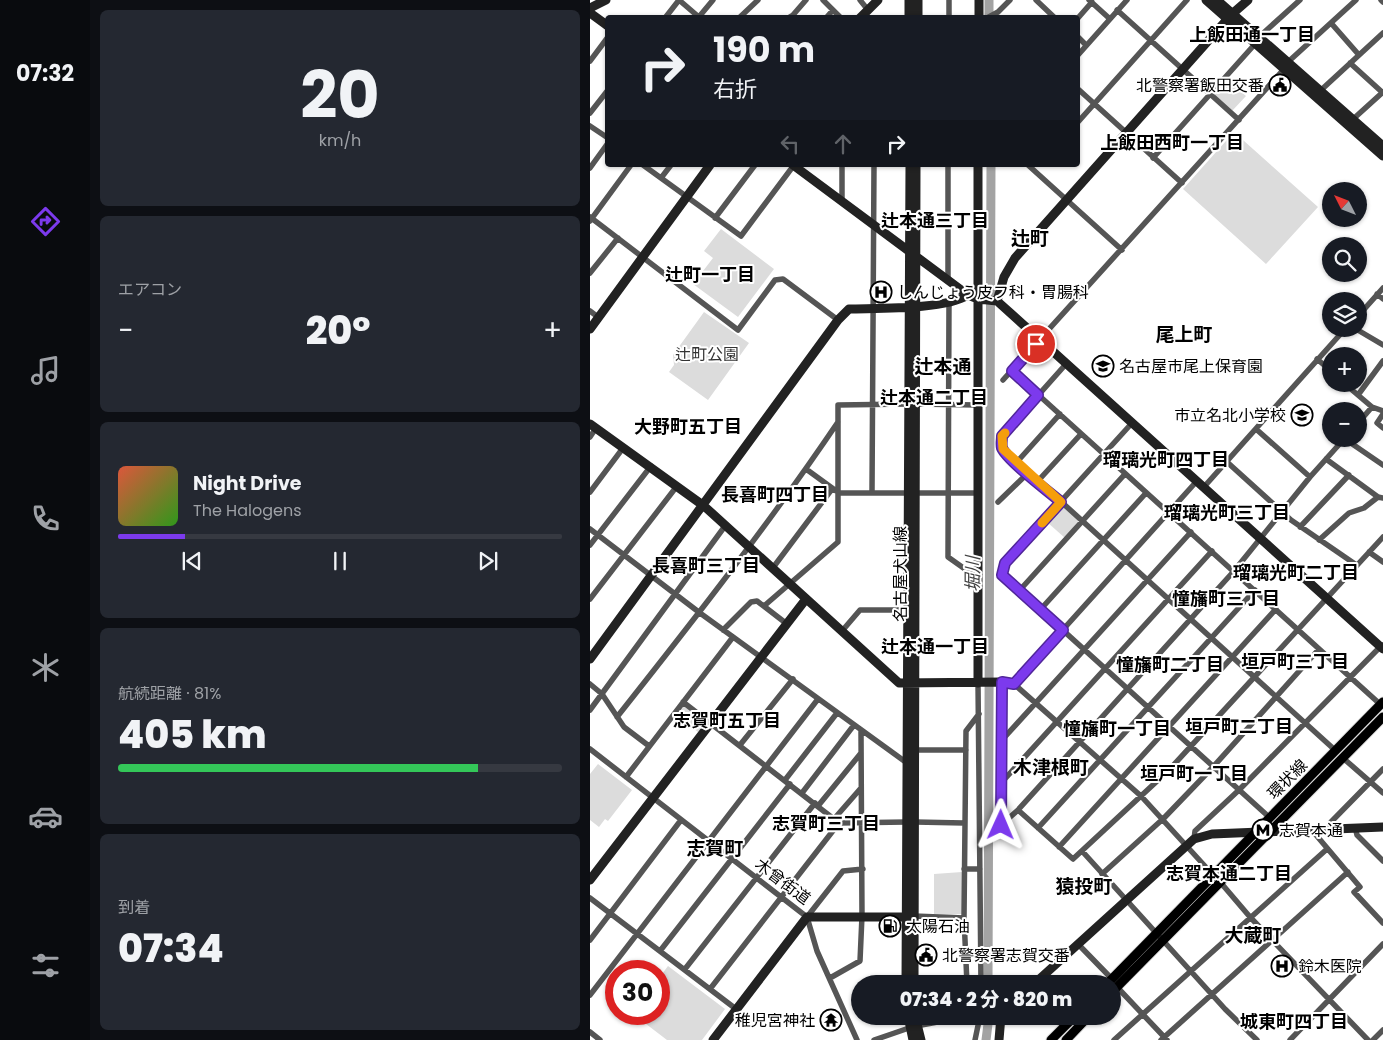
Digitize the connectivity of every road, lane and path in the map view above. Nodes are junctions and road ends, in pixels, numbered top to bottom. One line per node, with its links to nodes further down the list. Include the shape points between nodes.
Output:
1 (606, 0): 23 (street)
2 (679, 0): 28 (street); 29 (street)
3 (714, 0): 30 (street)
4 (758, 0): 31 (street)
5 (806, 0): 32 (street)
6 (823, 0): 24 (street)
7 (860, 0): 25 (street)
8 (878, 0): 25 (street)
9 (909, 0): 36 (street)
10 (918, 0): 37 (street)
11 (949, 0): 38 (street)
12 (978, 0): 39 (street)
13 (1010, 0): 40 (street)
14 (1127, 0): 26 (street)
15 (1187, 0): 49 (street)
16 (1206, 0): 43 (street)
17 (1217, 0): 43 (street)
18 (1248, 0): 43 (street)
19 (1300, 0): 50 (street)
20 (1356, 0): 45 (street)
21 (1038, 1): 41 (street)
22 (1090, 1): 42 (street); 44 (street)
23 (590, 8)
24 (833, 10): 33 (street); 34 (street)
25 (868, 10): 35 (street)
26 (1118, 10): 44 (street); 49 (street)
27 (590, 13): 46 (street)
28 (667, 15)
29 (697, 15)
30 (701, 15)
31 (742, 15)
32 (794, 15)
33 (829, 15)
34 (838, 15)
35 (863, 15)
36 (909, 15)
37 (918, 15)
38 (949, 15)
39 (978, 15)
40 (992, 15)
41 (1052, 15)
42 (1080, 15)
43 (1230, 17): 50 (street); 58 (street)
44 (1110, 19): 52 (street)
45 (1331, 23): 54 (street); 57 (street)
46 (605, 24)
47 (1383, 33): 54 (street)
48 (1080, 39): 52 (street)
49 (1151, 40): 58 (street); 64 (street)
50 (1257, 40): 57 (street); 63 (street)
51 (605, 41): 55 (street)
52 (1086, 45): 53 (street)
53 (1080, 52)
54 (1360, 55): 56 (street)
55 (590, 61)
56 (1350, 63): 60 (street); 61 (street)
57 (1286, 66): 60 (street); 67 (street); 68 (street)
58 (1184, 70): 63 (street); 70 (street)
59 (1080, 91): 64 (street)
60 (1320, 91): 68 (street)
61 (1383, 92): 68 (street)
62 (605, 94): 65 (street)
63 (1210, 94): 67 (street); 75 (street)
64 (1093, 104): 66 (street); 70 (street)
65 (590, 113)
66 (1080, 120)
67 (1239, 120): 94 (street)
68 (1350, 122): 72 (street); 74 (street)
69 (590, 126): 71 (street)
70 (1127, 134): 75 (street); 97 (street)
71 (605, 136)
72 (1383, 146)
73 (605, 147): 91 (street)
74 (1383, 156)
75 (1153, 158): 94 (street)
76 (630, 167): 99 (street)
77 (646, 167): 93 (street)
78 (669, 167): 93 (street)
79 (708, 167): 95 (street)
80 (753, 167): 98 (street)
81 (793, 167): 98 (street, via 741,236)
82 (797, 167): 96 (street)
83 (842, 167): 96 (street)
84 (874, 167): 100 (street)
85 (910, 167): 102 (street, 名古屋犬山線)
86 (916, 167): 104 (street, 名古屋犬山線)
87 (948, 167): 107 (street)
88 (978, 167): 111 (street)
89 (1030, 167): 92 (street)
90 (1036, 167): 92 (street)
91 (590, 168)
92 (1034, 170): 97 (street)
93 (661, 178): 95 (street)
94 (1182, 183): 103 (street)
95 (686, 197): 98 (street); 105 (street)
96 (842, 200): 100 (street)
97 (1066, 200): 103 (street); 111 (street, via 1015,258)
98 (715, 218)
99 (591, 219): 101 (street)
100 (874, 224): 102 (street); 116 (street)
101 (618, 238): 105 (street); 106 (street)
102 (909, 250): 104 (street); 114 (street, 名古屋犬山線)
103 (1122, 250): 123 (street)
104 (917, 256): 107 (street); 114 (street, 名古屋犬山線)
105 (642, 257): 118 (street); 119 (street, via 738,330 775,280 783,279)
106 (590, 273)
107 (948, 278): 109 (street)
108 (1383, 288): 110 (street)
109 (968, 294): 111 (street); 113 (street, via 960,300)
110 (1377, 294): 112 (street); 115 (street)
111 (987, 299): 123 (street); 137 (street)
112 (1383, 299)
113 (949, 301): 114 (street); 136 (street)
114 (912, 306): 116 (street); 135 (street, 名古屋犬山線)
115 (1367, 306)
116 (873, 308): 119 (street, via 849,309); 134 (street)
117 (590, 311): 118 (street)
118 (598, 317): 120 (street)
119 (838, 320): 177 (street)
120 (590, 328)
121 (1367, 336): 124 (street)
122 (1338, 337): 125 (street)
123 (1039, 340): 128 (street); 129 (street)
124 (1383, 345)
125 (1318, 359): 127 (street); 145 (street)
126 (1383, 361): 133 (street)
127 (1322, 363)
128 (1066, 364): 132 (street); 143 (street)
129 (1012, 371): 130 (street); 132 (street)
130 (1004, 380)
131 (1354, 392): 133 (street)
132 (1038, 395): 141 (street); 155 (street, via 1002,436 1003,449)
133 (1358, 395): 138 (street)
134 (873, 404): 135 (street); 142 (street, via 838,405); 170 (street)
135 (912, 404): 136 (street); 171 (street, 名古屋犬山線)
136 (947, 404): 137 (street); 168 (street)
137 (977, 405): 172 (street)
138 (1372, 407): 139 (street); 140 (street)
139 (1383, 412): 146 (street, via 1377,424)
140 (1367, 413)
141 (1060, 414): 147 (street); 155 (street)
142 (838, 422): 158 (street); 169 (street)
143 (1132, 424): 152 (street); 164 (street)
144 (593, 426): 148 (street); 151 (street)
145 (1256, 428): 154 (street); 162 (street)
146 (1383, 428)
147 (1081, 434): 152 (street); 163 (street)
148 (590, 437)
149 (1337, 447): 153 (street)
150 (1356, 447): 156 (street)
151 (623, 448): 157 (street); 167 (street)
152 (1104, 455): 160 (street); 176 (street)
153 (1326, 459): 161 (street); 162 (street)
154 (1227, 462): 164 (street); 178 (street)
155 (1016, 463): 159 (street)
156 (1383, 465)
157 (651, 466): 165 (street); 185 (street)
158 (806, 470): 166 (street); 191 (street)
159 (1028, 473): 163 (street); 175 (street)
160 (1125, 474): 173 (street); 180 (street)
161 (1349, 475): 174 (street); 182 (street)
162 (1310, 477): 178 (street)
163 (1037, 482): 176 (street)
164 (1200, 485): 179 (street); 188 (street)
165 (677, 486): 177 (street); 194 (street)
166 (832, 489): 169 (street); 198 (street)
167 (590, 492)
168 (948, 492): 171 (street); 172 (street); 201 (street, via 948,557)
169 (839, 493): 170 (street); 203 (street, via 838,542)
170 (872, 493): 171 (street)
171 (912, 493): 213 (street, 名古屋犬山線); 237 (street, 名古屋犬山線)
172 (978, 493): 201 (street)
173 (1146, 493): 179 (street); 187 (street)
174 (1380, 497): 189 (street, via 1349,513)
175 (998, 502)
176 (1061, 502): 180 (street); 205 (street, via 1005,563 1002,575)
177 (704, 506): 181 (street); 200 (street)
178 (1282, 512): 182 (street); 188 (street)
179 (1169, 513): 184 (street); 195 (street)
180 (1082, 522): 187 (street); 205 (street)
181 (725, 526): 191 (street); 206 (street)
182 (1300, 526): 189 (street)
183 (590, 530): 185 (street)
184 (1191, 532): 192 (street); 202 (street)
185 (598, 535): 190 (street); 194 (street)
186 (1383, 537): 193 (street)
187 (1103, 540): 195 (street); 214 (street)
188 (1261, 540): 199 (street); 207 (street)
189 (1319, 540): 197 (street)
190 (590, 546)
191 (748, 548): 198 (street); 215 (street)
192 (1212, 551): 199 (street); 210 (street)
193 (1369, 552): 196 (street); 197 (street)
194 (623, 554): 200 (street); 208 (street)
195 (1126, 560): 202 (street); 220 (street)
196 (1383, 562)
197 (1356, 564): 207 (street)
198 (772, 569): 203 (street)
199 (1234, 571): 204 (street); 216 (street)
200 (651, 576): 206 (street); 229 (street)
201 (978, 579): 235 (street)
202 (1148, 580): 210 (street); 226 (street)
203 (788, 583): 209 (street); 211 (street)
204 (1255, 590): 212 (street); 223 (street)
205 (1018, 591): 214 (street)
206 (674, 594): 215 (street); 240 (street)
207 (1326, 598): 218 (street); 224 (street)
208 (590, 599)
209 (806, 599): 217 (street); 221 (street)
210 (1168, 599): 216 (street); 230 (street)
211 (764, 606): 217 (street); 219 (street, via 757,601 751,602)
212 (1276, 609): 218 (street); 228 (street)
213 (908, 610): 221 (street, via 860,610); 237 (street, 名古屋犬山線)
214 (1040, 610): 220 (street)
215 (700, 613): 219 (street); 250 (street)
216 (1190, 618): 223 (street); 239 (street)
217 (787, 624): 227 (street)
218 (1298, 629): 225 (street); 231 (street)
219 (723, 630): 222 (street)
220 (1063, 630): 226 (street); 238 (street)
221 (842, 631): 237 (street, via 899,684)
222 (732, 637): 227 (street); 243 (street)
223 (1212, 638): 228 (street); 246 (street)
224 (1382, 647): 232 (street)
225 (1319, 649): 232 (street); 241 (street)
226 (1085, 650): 230 (street); 244 (street)
227 (762, 656): 233 (street); 253 (street)
228 (1233, 657): 231 (street); 256 (street)
229 (590, 659)
230 (1106, 669): 239 (street); 254 (street)
231 (1256, 677): 241 (street); 262 (street)
232 (1350, 677): 245 (street); 252 (street)
233 (793, 680): 242 (street); 260 (street)
234 (998, 682): 235 (street); 238 (street); 258 (street)
235 (981, 683): 237 (street); 249 (street)
236 (590, 684): 240 (street)
237 (910, 684): 264 (street, 名古屋犬山線); 270 (street, 名古屋犬山線)
238 (1014, 684): 244 (street)
239 (1127, 688): 246 (street); 259 (street)
240 (602, 694): 247 (street); 250 (street)
241 (1276, 696): 252 (street); 272 (street)
242 (818, 699): 248 (street); 271 (street)
243 (683, 702): 253 (street); 261 (street)
244 (1036, 704): 254 (street); 258 (street)
245 (1382, 704): 266 (main road, 環状線)
246 (1149, 709): 256 (street); 269 (street)
247 (590, 710)
248 (837, 713): 255 (street); 276 (street)
249 (979, 714): 265 (street, via 966,731); 311 (street)
250 (617, 717): 261 (street, via 624,727)
251 (1383, 717): 268 (main road, 環状線)
252 (1305, 722): 266 (street); 280 (street)
253 (710, 723): 260 (street); 284 (street)
254 (1057, 723): 259 (street); 277 (street)
255 (854, 725): 257 (street); 281 (street)
256 (1170, 727): 262 (street); 275 (street)
257 (861, 731): 267 (street); 270 (street)
258 (1002, 740): 277 (street)
259 (1079, 742): 269 (street); 286 (street)
260 (740, 745): 271 (street)
261 (649, 746): 274 (street)
262 (1191, 746): 272 (street); 283 (street)
263 (590, 749): 274 (street, 木曾街道)
264 (914, 750): 265 (street); 292 (street, 名古屋犬山線)
265 (966, 750): 293 (street)
266 (1336, 750): 287 (main road, 環状線)
267 (861, 752): 279 (street); 285 (street)
268 (1342, 758): 278 (street); 300 (main road, 環状線)
269 (1100, 761): 275 (street); 296 (street)
270 (907, 763): 292 (street, 名古屋犬山線)
271 (766, 766): 276 (street); 302 (street)
272 (1213, 767): 280 (street); 288 (street)
273 (1383, 769): 278 (street)
274 (626, 777): 284 (street, 木曾街道)
275 (1121, 780): 283 (street); 304 (street)
276 (787, 782): 281 (street); 307 (street)
277 (1002, 782): 286 (street, via 1001,825)
278 (1370, 782): 282 (street); 298 (street, via 1331,822)
279 (861, 788): 290 (street); 291 (street)
280 (1239, 790): 287 (street); 301 (street, via 1195,831)
281 (802, 793): 285 (street)
282 (1383, 793)
283 (1141, 796): 288 (street); 306 (street)
284 (653, 798): 289 (street, 木曾街道); 316 (street)
285 (816, 805): 290 (street); 315 (street)
286 (1018, 810): 296 (street)
287 (1269, 817): 299 (main road, 環状線)
288 (1164, 818): 303 (street); 313 (street)
289 (681, 820): 302 (street, 木曾街道); 321 (street)
290 (837, 821): 291 (street); 318 (street)
291 (862, 822): 292 (street); 309 (street)
292 (911, 822): 293 (street); 324 (street, 名古屋犬山線)
293 (964, 823): 310 (street)
294 (1355, 827): 295 (street); 298 (street); 308 (street, via 1357,835)
295 (1383, 827)
296 (1038, 828): 304 (street)
297 (1311, 829): 298 (street); 300 (street); 305 (street)
298 (1329, 829)
299 (1256, 832): 300 (street); 301 (street, via 1212,834); 314 (main road, 環状線)
300 (1271, 832): 317 (main road, 環状線)
301 (1194, 839): 303 (street)
302 (708, 840): 307 (street, 木曾街道); 328 (street)
303 (1187, 846): 314 (street); 320 (street)
304 (1059, 847): 306 (street, via 1073,859)
305 (1327, 849): 312 (street); 325 (street)
306 (1082, 851): 313 (street)
307 (732, 859): 315 (street, 木曾街道); 335 (street)
308 (1383, 861)
309 (862, 869): 322 (street, via 843,871); 323 (street)
310 (964, 869): 311 (street); 326 (street)
311 (980, 869): 341 (street)
312 (1348, 872): 327 (street, via 1360,887 1354,892); 331 (street)
313 (1102, 874): 320 (street)
314 (1214, 875): 329 (main road, 環状線)
315 (756, 878): 318 (street, 木曾街道); 336 (street)
316 (590, 880)
317 (1221, 883): 325 (street); 332 (main road, 環状線)
318 (782, 897): 322 (street, 木曾街道); 347 (street)
319 (590, 898): 321 (street)
320 (1127, 900): 329 (street); 333 (street)
321 (611, 912): 328 (street); 330 (street)
322 (807, 916): 323 (street); 345 (street, 木曾街道, via 817,951); 352 (street)
323 (862, 916): 324 (street); 345 (street, via 860,961)
324 (910, 917): 326 (street); 338 (street, 名古屋犬山線); 339 (street, 名古屋犬山線)
325 (1250, 917): 331 (street); 337 (street)
326 (964, 918): 340 (street)
327 (1383, 922)
328 (637, 933): 335 (street); 350 (street)
329 (1156, 933): 332 (street); 344 (main road, 環状線)
330 (590, 940)
331 (1272, 940): 349 (street); 351 (street)
332 (1163, 941): 337 (street); 346 (main road, 環状線)
333 (1078, 944): 342 (street); 343 (street)
334 (1383, 944): 351 (street)
335 (660, 950): 336 (street)
336 (685, 969): 347 (street)
337 (1190, 971): 349 (street); 353 (street)
338 (907, 975)
339 (913, 975)
340 (967, 975)
341 (980, 975)
342 (1044, 975)
343 (1103, 975)
344 (1121, 975)
345 (830, 978): 367 (street, 木曾街道)
346 (1121, 978)
347 (710, 989): 352 (street)
348 (1121, 994): 353 (street)
349 (1212, 994): 364 (street); 375 (street)
350 (590, 995)
351 (1330, 1000): 376 (street); 377 (street)
352 (736, 1009): 366 (street)
353 (1142, 1014): 364 (street); 374 (street)
354 (909, 1025): 368 (street)
355 (914, 1025): 369 (street)
356 (915, 1025): 370 (street)
357 (978, 1025): 371 (street)
358 (1000, 1025): 372 (street)
359 (1082, 1025): 363 (main road)
360 (1064, 1027): 373 (main road)
361 (1383, 1030): 378 (street)
362 (590, 1032): 365 (street)
363 (1071, 1038)
364 (1164, 1039)
365 (600, 1040)
366 (713, 1040)
367 (856, 1040)
368 (874, 1040)
369 (913, 1040)
370 (921, 1040)
371 (976, 1040)
372 (999, 1040)
373 (1051, 1040)
374 (1114, 1040)
375 (1256, 1040)
376 (1290, 1040)
377 (1368, 1040)
378 (1372, 1040)

